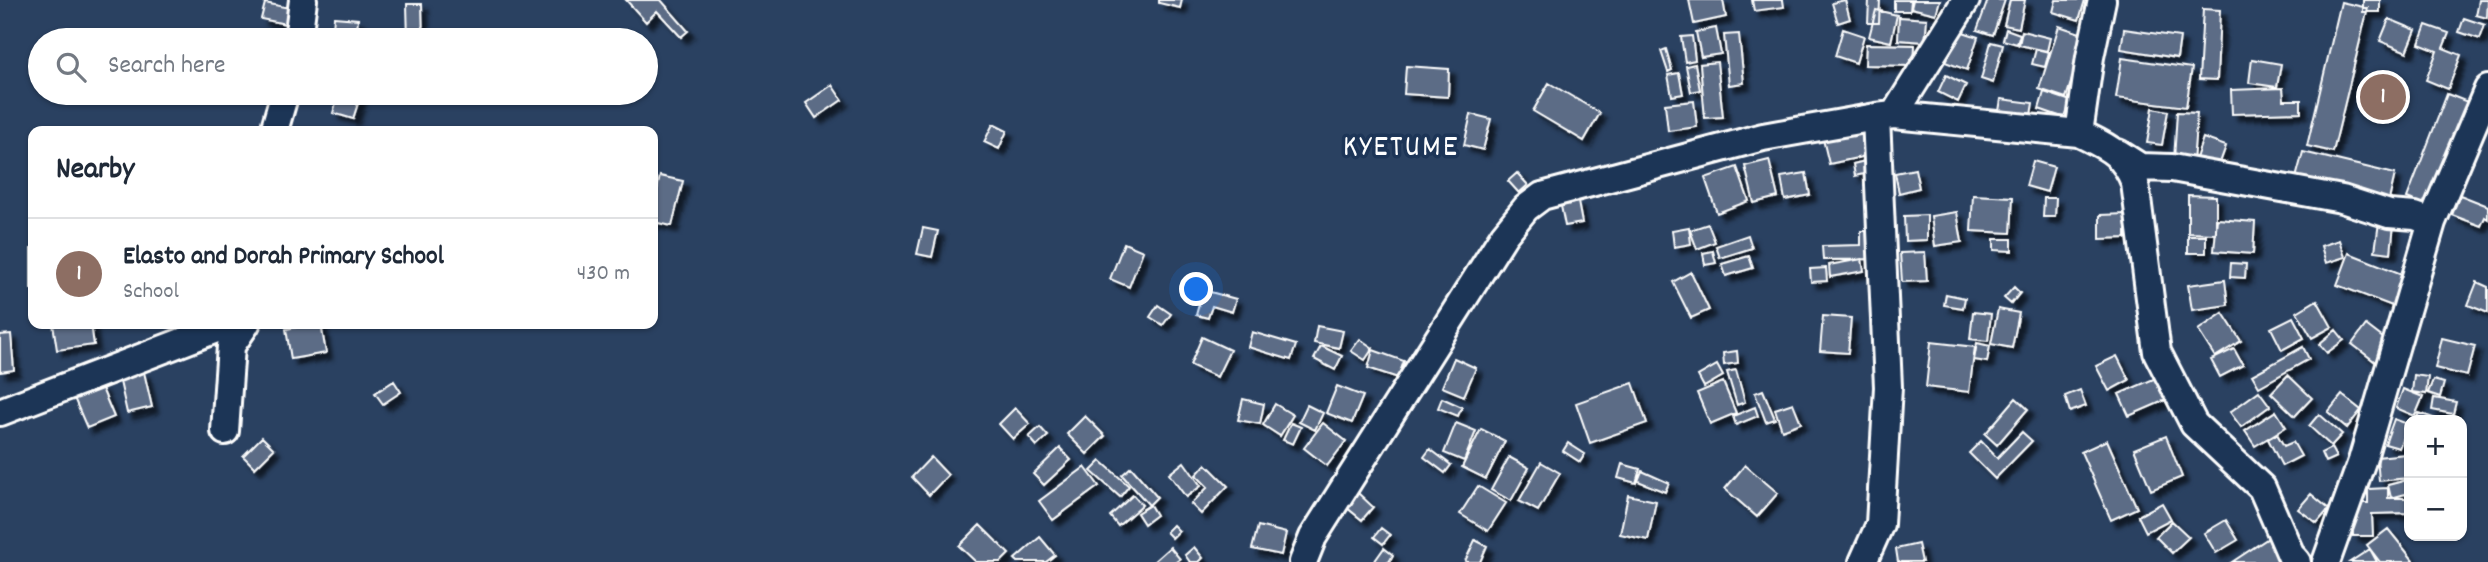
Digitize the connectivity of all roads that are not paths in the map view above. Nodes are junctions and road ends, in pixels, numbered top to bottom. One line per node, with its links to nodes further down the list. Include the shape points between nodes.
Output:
1 (303, 0): 4 (street)
2 (1966, 0): 7 (street)
3 (2102, 0): 9 (street)
4 (300, 28)
5 (2488, 89): 11 (street)
6 (282, 105): 8 (street)
7 (1885, 116): 9 (street); 16 (street, via 1750,140 1542,196 1526,208 1504,235 1320,525); 17 (street, via 1888,387 1880,524)
8 (275, 126)
9 (2078, 133): 10 (street)
10 (2113, 150): 11 (street, via 2140,167 2172,168 2342,199); 18 (street, via 2128,165 2135,183 2157,352 2194,424 2262,488)
11 (2432, 222): 19 (street, via 2362,461)
12 (216, 329): 14 (street)
13 (243, 329): 15 (street, via 231,346)
14 (0, 411)
15 (225, 430)
16 (1303, 562)
17 (1863, 562)
18 (2297, 562)
19 (2326, 562)

